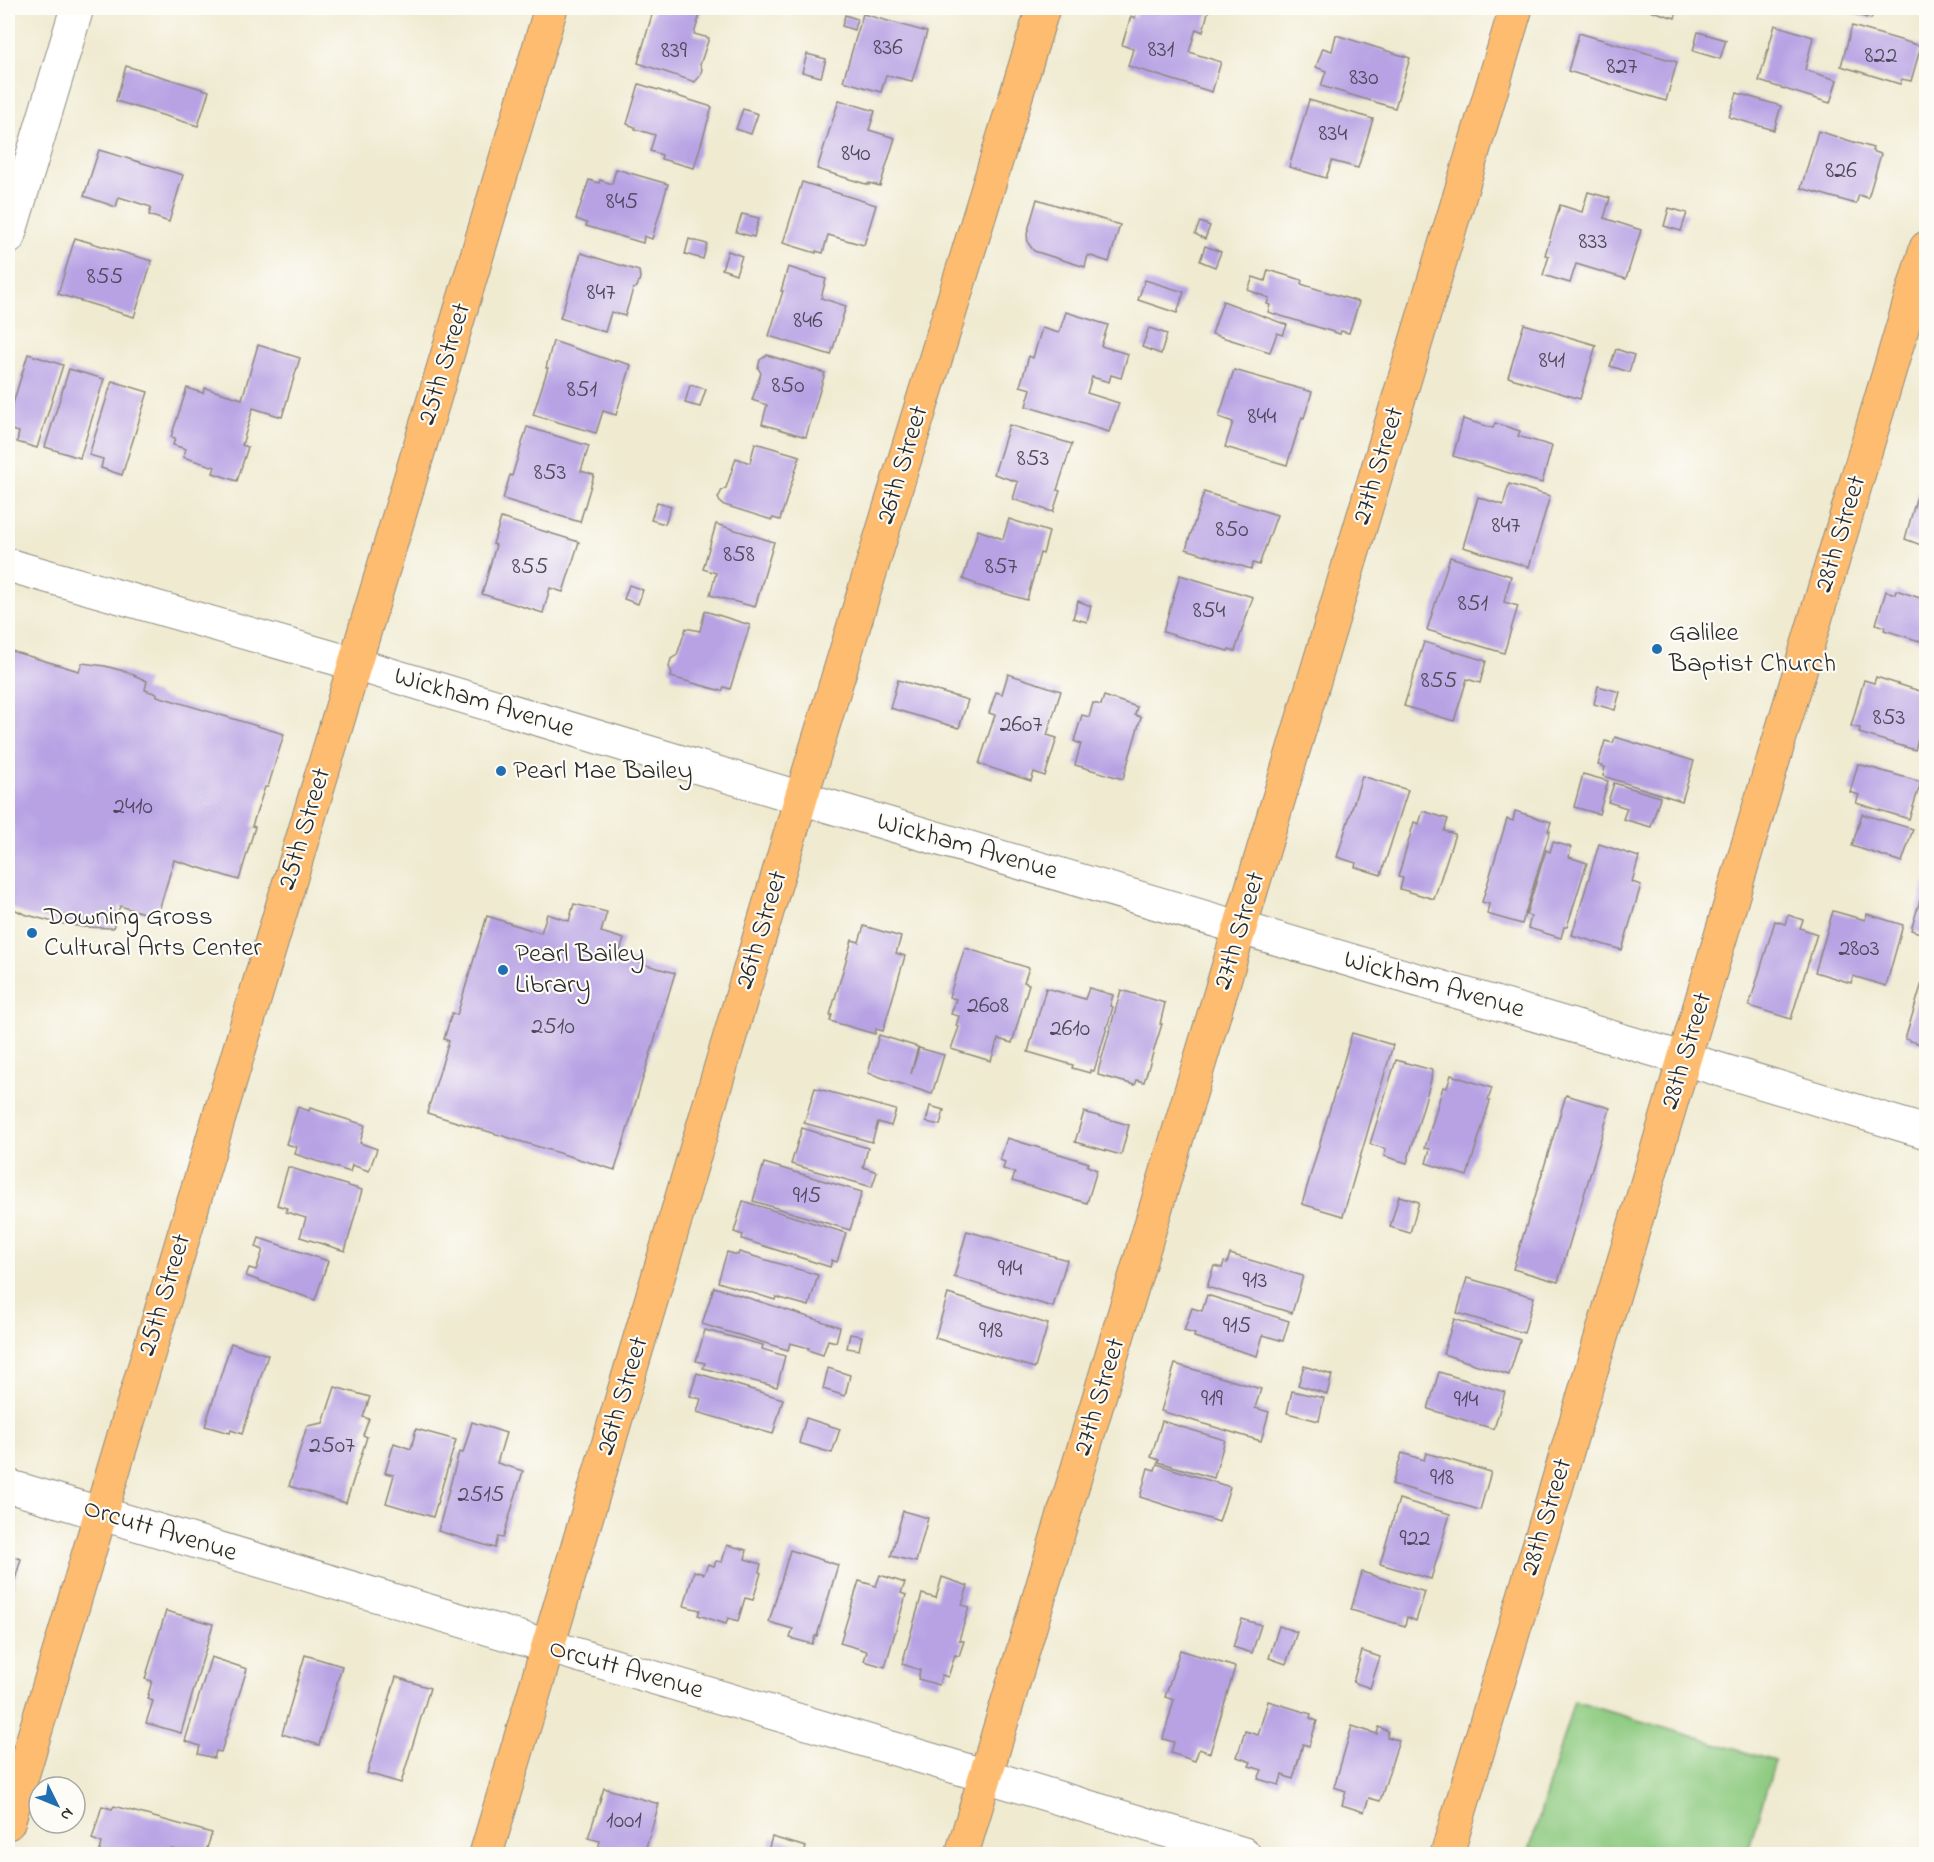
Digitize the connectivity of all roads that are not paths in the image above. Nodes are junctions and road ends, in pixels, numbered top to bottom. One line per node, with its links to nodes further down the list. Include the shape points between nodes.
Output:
1 (77, 8): 5 (street)
2 (551, 8): 8 (main road, 25th Street)
3 (1043, 8): 9 (main road, 26th Street)
4 (1516, 8): 10 (main road, 27th Street)
5 (8, 238)
6 (1926, 248): 11 (main road, 28th Street)
7 (8, 565): 8 (street, Wickham Avenue)
8 (355, 664): 9 (street, Wickham Avenue); 14 (main road, 25th Street)
9 (801, 798): 10 (street, Wickham Avenue); 15 (main road, 26th Street)
10 (1241, 928): 11 (street, Wickham Avenue); 16 (main road, 27th Street)
11 (1685, 1059): 12 (street, Wickham Avenue); 21 (main road, 28th Street)
12 (1926, 1132)
13 (8, 1486): 14 (street, Orcutt Avenue)
14 (100, 1513): 15 (street, Orcutt Avenue); 17 (main road, 25th Street)
15 (548, 1647): 16 (street, Orcutt Avenue); 18 (main road, 26th Street)
16 (986, 1776): 19 (main road, 27th Street); 20 (street, Orcutt Avenue)
17 (8, 1823)
18 (486, 1854)
19 (962, 1854)
20 (1244, 1854)
21 (1447, 1854)

